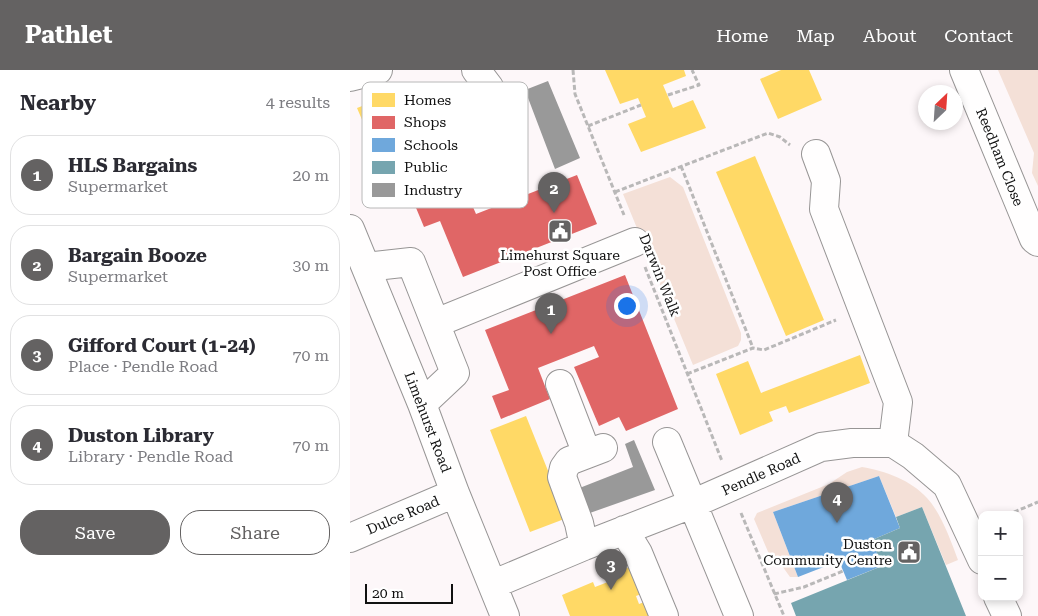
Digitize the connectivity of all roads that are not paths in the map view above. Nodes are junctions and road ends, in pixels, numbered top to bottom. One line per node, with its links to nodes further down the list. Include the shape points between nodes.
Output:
1 (378, 70): 4 (street)
2 (476, 70): 5 (street)
3 (964, 70): 9 (street, Reedham Close)
4 (350, 76)
5 (485, 82)
6 (816, 154): 15 (street, via 826,181 824,209 898,402)
7 (350, 229): 10 (street, Limehurst Road)
8 (635, 242): 11 (street)
9 (1038, 242)
10 (366, 267): 11 (street, via 411,262); 13 (street, Limehurst Road)
11 (436, 323): 13 (street, via 455,372)
12 (560, 384): 20 (street, via 595,451 569,460 562,477)
13 (422, 404): 16 (street, Limehurst Road)
14 (667, 442): 17 (street)
15 (893, 443): 17 (street, Pendle Road, via 821,447 736,499); 21 (street, via 947,485)
16 (455, 493): 19 (street, Dulce Road); 22 (street, Limehurst Road)
17 (692, 504): 18 (street, Pendle Road); 26 (street)
18 (624, 530): 20 (street, Pendle Road); 25 (street, via 638,553)
19 (350, 538)
20 (584, 546): 22 (street, Pendle Road)
21 (980, 556)
22 (494, 584): 24 (street, Limehurst Road)
23 (1000, 601): 27 (street)
24 (505, 616)
25 (664, 616)
26 (739, 616)
27 (1007, 616)

